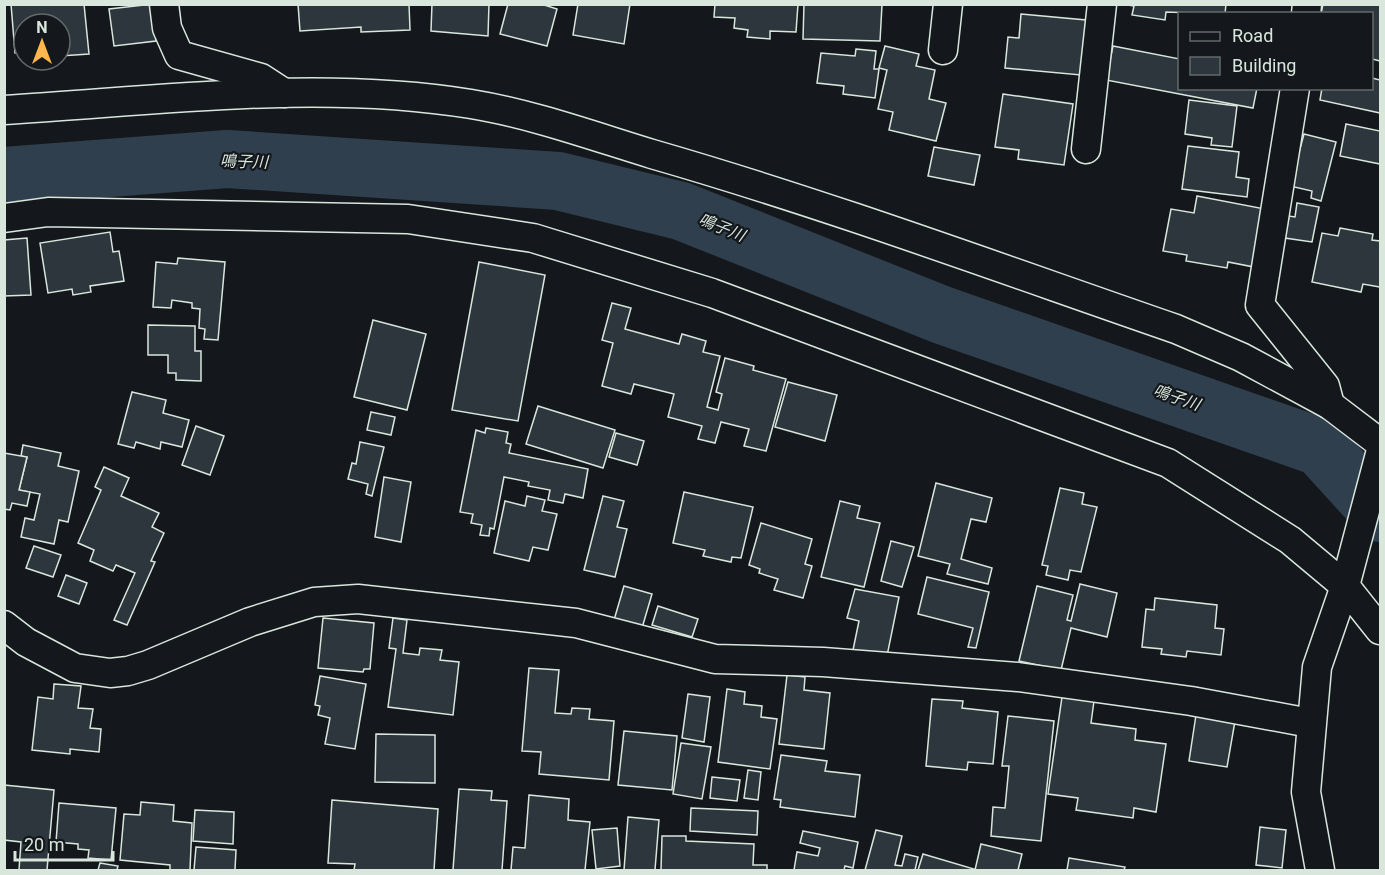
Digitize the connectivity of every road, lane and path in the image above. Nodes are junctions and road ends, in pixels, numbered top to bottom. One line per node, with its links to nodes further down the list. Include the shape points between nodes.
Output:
1 (164, 4): 6 (street, via 167,28 179,55 261,78)
2 (948, 4): 4 (street)
3 (1101, 4): 8 (street)
4 (943, 50)
5 (1295, 90): 10 (street, via 1260,305 1325,386)
6 (284, 93): 7 (street); 10 (street, via 470,104 738,178 1176,329 1241,357)
7 (4, 110)
8 (1086, 149)
9 (4, 218): 12 (street, via 48,212 408,219 533,238 712,293 1168,463)
10 (1330, 405): 11 (street)
11 (1379, 454): 12 (street)
12 (1348, 576): 14 (street); 15 (street, via 1317,667)
13 (4, 625): 15 (street, via 26,642 75,668 110,673 148,665 250,622 303,606 358,599 576,623 715,659 823,662 1018,677 1191,701)
14 (1380, 630)
15 (1310, 723): 16 (street, via 1306,792)
16 (1320, 870)

